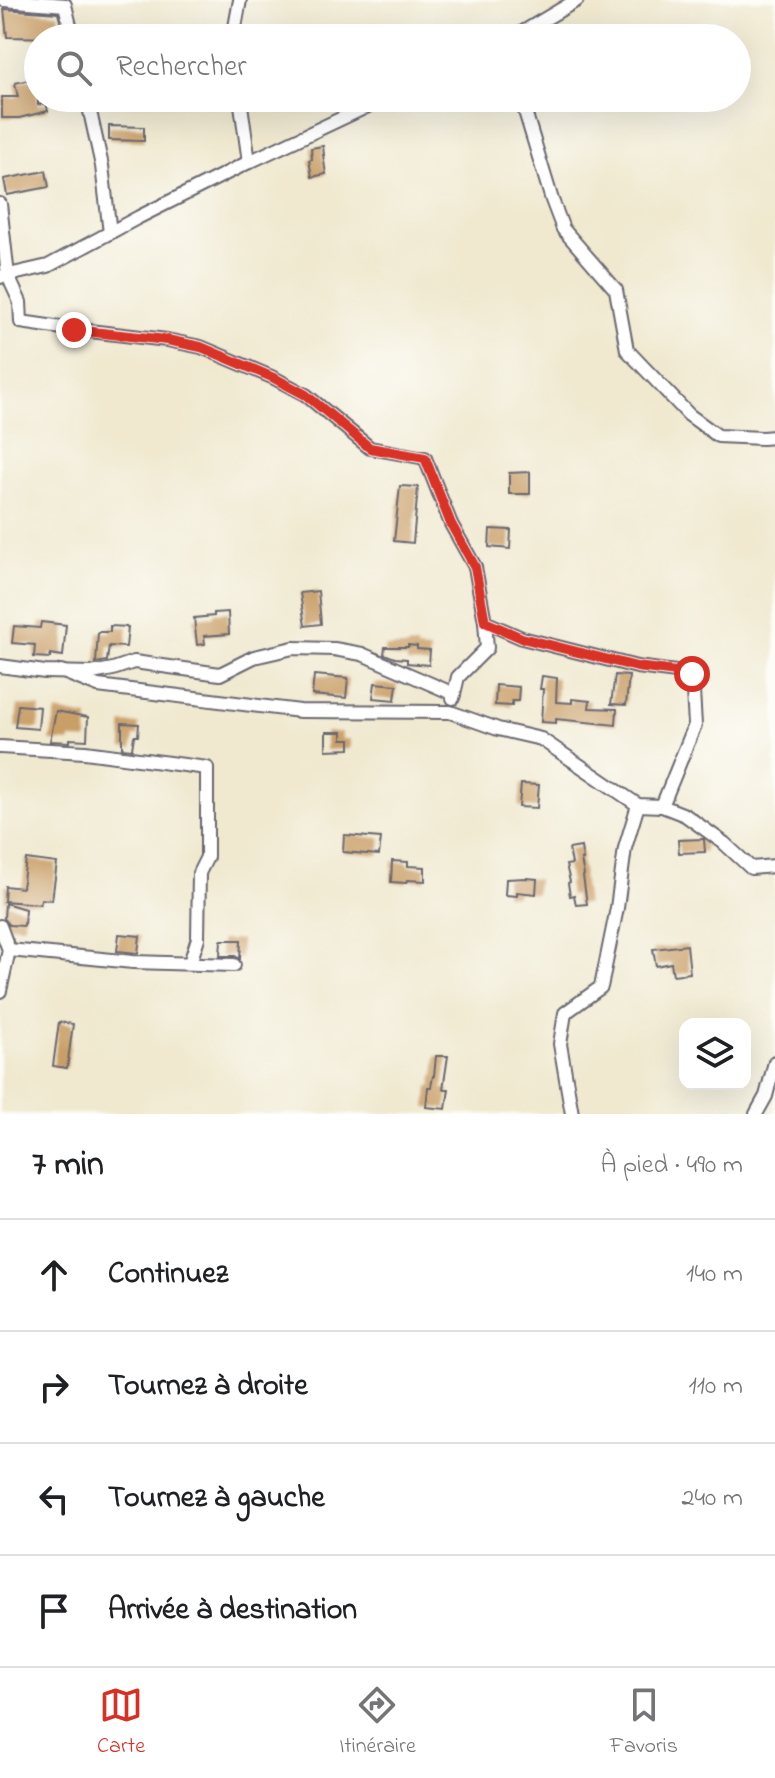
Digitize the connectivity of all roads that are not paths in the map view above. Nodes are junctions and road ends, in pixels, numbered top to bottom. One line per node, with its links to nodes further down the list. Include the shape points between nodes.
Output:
1 (4, 0): 4 (street, via 65,5)
2 (240, 0): 5 (street)
3 (577, 0): 6 (street)
4 (70, 24)
5 (236, 24)
6 (537, 24)
7 (90, 112): 13 (street)
8 (242, 112): 11 (street)
9 (355, 112): 11 (street)
10 (525, 112): 15 (street, via 563,229 616,290 627,350 689,415 718,436)
11 (249, 162): 13 (street)
12 (0, 204): 14 (street)
13 (110, 233): 14 (street, via 48,266)
14 (4, 277): 16 (street, via 20,302 21,322 201,347 306,395 370,448 425,458 475,567)
15 (775, 437)
16 (485, 622): 19 (street, via 487,648 458,677); 23 (street, via 536,642 637,667 692,674 695,725)
17 (0, 666): 18 (street)
18 (61, 671): 19 (street, via 92,673 134,662 220,674 254,657 293,648 334,649 362,654); 20 (street, via 98,686 300,711)
19 (454, 694): 20 (street)
20 (450, 712): 22 (street, via 541,739)
21 (0, 747): 27 (street, via 207,768 207,857 199,873 198,938)
22 (638, 805): 23 (street); 31 (street, via 625,848 601,987 565,1013 560,1044)
23 (662, 806): 24 (street, via 685,815 751,868)
24 (775, 866)
25 (0, 926): 26 (street)
26 (9, 950): 27 (street); 29 (street)
27 (190, 963): 28 (street)
28 (234, 965)
29 (0, 991)
30 (775, 1062): 32 (street)
31 (572, 1114)
32 (756, 1114)

